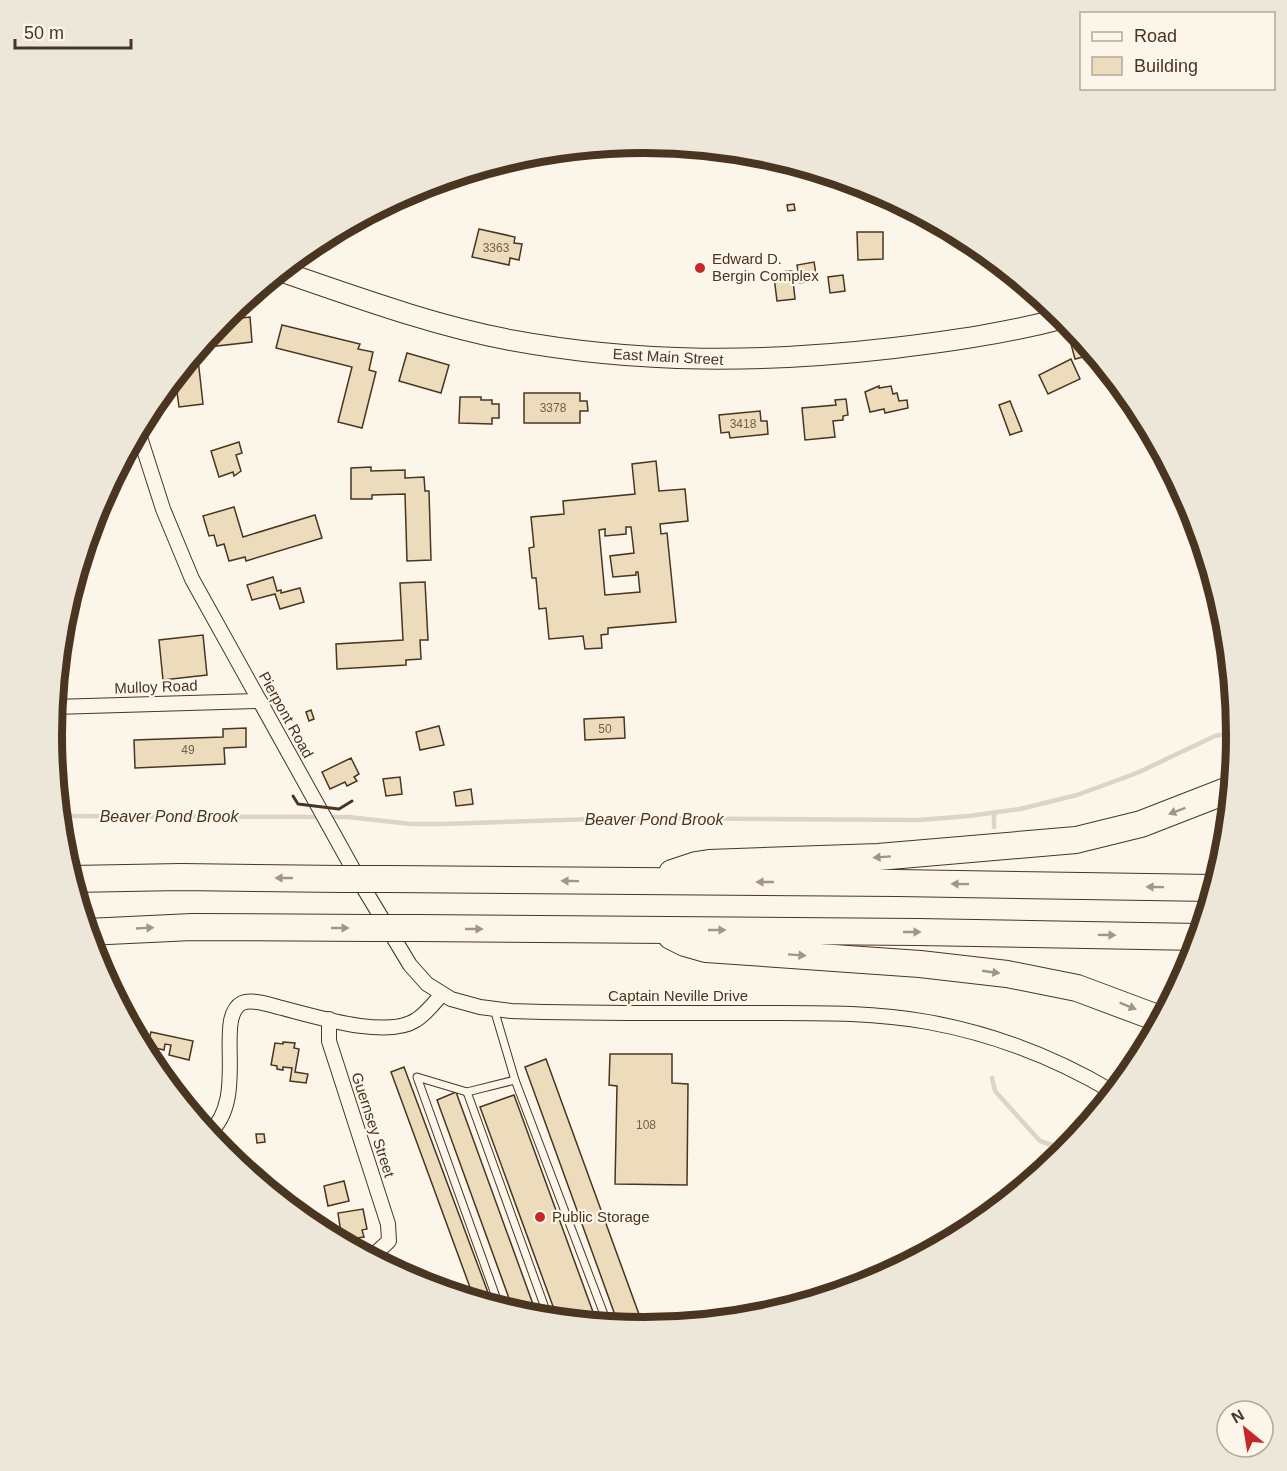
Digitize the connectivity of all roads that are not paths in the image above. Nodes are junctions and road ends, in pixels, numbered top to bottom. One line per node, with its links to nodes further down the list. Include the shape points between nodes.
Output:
1 (289, 274): 2 (main road, East Main Street, via 475,332 585,352 668,359 860,352 978,336)
2 (1051, 321)
3 (141, 441): 4 (street, Pierpont Road, via 183,559)
4 (260, 701): 5 (street, Mulloy Road); 13 (street, Pierpont Road, via 410,965)
5 (63, 707)
6 (1223, 792): 8 (highway, one-way to 8, via 1141,824 1076,840 878,857 709,863)
7 (79, 879): 8 (highway, one-way to 7, bridge)
8 (656, 881): 9 (highway, one-way to 8)
9 (1205, 888)
10 (659, 930): 11 (highway, one-way to 10, bridge, via 192,927); 12 (highway, one-way to 12); 15 (highway, one-way to 15, via 706,949 920,964 1040,980 1102,995)
11 (95, 932)
12 (1189, 937)
13 (442, 994): 14 (street, Captain Neville Drive); 16 (street, via 418,1020 405,1026 375,1028)
14 (494, 1009): 17 (lane); 18 (street, Captain Neville Drive, via 812,1013 908,1019 1007,1042 1068,1067)
15 (1153, 1016)
16 (329, 1019): 20 (street, via 267,1004 240,1004 230,1023 228,1101 224,1116); 21 (street, Guernsey Street, via 329,1041 388,1224 389,1241)
17 (515, 1080): 19 (lane); 24 (lane)
18 (1106, 1088)
19 (467, 1092): 22 (lane, via 417,1077); 23 (lane)
20 (214, 1127)
21 (377, 1252)
22 (497, 1299)
23 (545, 1309)
24 (605, 1316)

